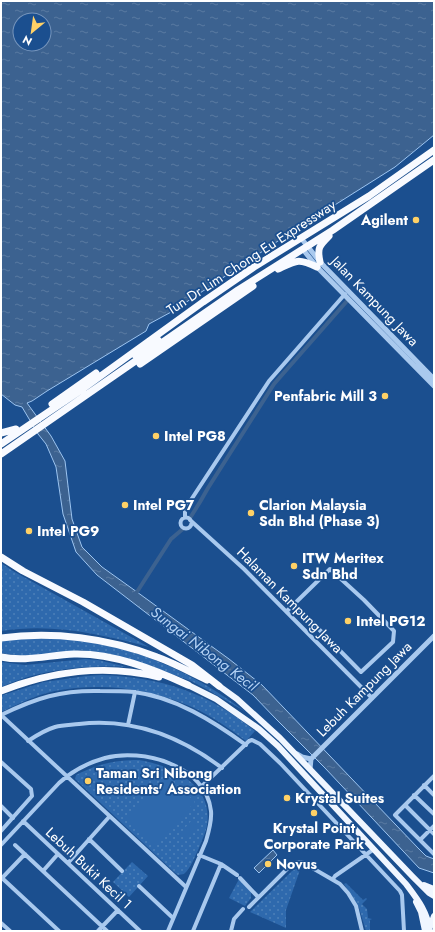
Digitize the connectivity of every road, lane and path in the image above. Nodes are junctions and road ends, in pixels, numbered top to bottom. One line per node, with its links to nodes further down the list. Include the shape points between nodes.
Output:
1 (434, 150): 5 (highway, Tun Dr Lim Chong Eu Expressway, via 310,235)
2 (434, 155): 9 (highway, via 346,216 248,278)
3 (434, 162): 4 (highway, Tun Dr Lim Chong Eu Expressway); 9 (highway)
4 (332, 233): 5 (highway, Tun Dr Lim Chong Eu Expressway); 6 (highway, via 319,247)
5 (305, 246): 6 (street, Jalan Kampung Jawa); 7 (highway, Tun Dr Lim Chong Eu Expressway); 10 (highway, Tun Dr Lim Chong Eu Expressway, via 215,294)
6 (319, 265): 7 (highway, via 300,260); 8 (street, Jalan Kampung Jawa); 11 (street, Jalan Kampung Jawa)
7 (276, 270): 12 (highway, Tun Dr Lim Chong Eu Expressway, via 151,357)
8 (345, 294): 13 (street, Jalan Kampung Jawa); 22 (street, via 269,381 185,509)
9 (158, 343): 12 (highway, Tun Dr Lim Chong Eu Expressway); 14 (highway, Tun Dr Lim Chong Eu Expressway)
10 (139, 347): 14 (highway, Tun Dr Lim Chong Eu Expressway); 15 (highway, via 130,350)
11 (434, 379)
12 (104, 383): 15 (highway, Tun Dr Lim Chong Eu Expressway)
13 (434, 386)
14 (84, 388): 15 (highway, Tun Dr Lim Chong Eu Expressway)
15 (47, 414): 16 (highway, Tun Dr Lim Chong Eu Expressway)
16 (28, 427): 17 (highway); 20 (highway, Tun Dr Lim Chong Eu Expressway); 21 (highway, Tun Dr Lim Chong Eu Expressway)
17 (16, 429): 18 (highway); 19 (highway)
18 (1, 433)
19 (1, 439)
20 (1, 444)
21 (2, 454)
22 (185, 517): 23 (street); 23 (street, via 180,521 182,527 189,526)
23 (190, 520): 26 (street, Halaman Kampung Jawa)
24 (1, 557): 31 (highway, via 192,665)
25 (294, 604): 25 (street, via 361,672 393,642 394,631 330,569); 26 (street)
26 (287, 611): 34 (street, Halaman Kampung Jawa)
27 (434, 636): 34 (street, Lebuh Kampung Jawa)
28 (1, 638): 31 (highway, via 60,636 112,644 157,657)
29 (1, 657): 30 (highway, via 23,659 73,654 98,655 138,666)
30 (188, 685): 32 (highway, via 152,675 93,670 53,675); 48 (main road, via 249,720 278,746)
31 (219, 686): 39 (main road, via 269,727)
32 (1, 691)
33 (135, 692): 35 (street, via 58,693); 36 (street); 38 (street, via 196,713)
34 (372, 698): 40 (street, Lebuh Kampung Jawa)
35 (1, 715): 37 (street)
36 (128, 725): 37 (street, via 64,725 46,730); 42 (street, via 178,741 200,752)
37 (28, 741): 45 (street)
38 (246, 745): 42 (street); 51 (street, via 252,740 260,744)
39 (296, 754): 40 (street); 43 (main road)
40 (312, 758): 43 (street)
41 (1, 762): 56 (street, via 30,789 32,796)
42 (222, 768): 47 (street)
43 (310, 769): 76 (main road)
44 (434, 776): 46 (street)
45 (66, 777): 47 (street, via 105,758 136,756 173,764 193,777); 55 (street); 57 (street)
46 (424, 785): 49 (street); 50 (street)
47 (202, 787): 70 (street, via 211,809 211,816 210,829)
48 (318, 789): 51 (street); 66 (main road)
49 (414, 795): 52 (street); 54 (street)
50 (434, 795)
51 (311, 796): 71 (street)
52 (404, 805): 60 (street); 63 (street, via 395,815)
53 (1, 806): 56 (street)
54 (434, 814)
55 (109, 817): 62 (street); 81 (street)
56 (13, 818): 59 (street)
57 (23, 821): 64 (street); 69 (street, Lebuh Bukit Kecil 1)
58 (434, 826): 60 (street)
59 (1, 830)
60 (430, 830): 61 (street); 63 (street)
61 (434, 834)
62 (89, 839): 72 (street); 75 (street)
63 (420, 840): 67 (street)
64 (1, 845)
65 (15, 845): 68 (street)
66 (374, 849): 71 (street); 79 (main road)
67 (433, 853)
68 (24, 854): 74 (street); 77 (street)
69 (58, 854): 72 (street, Lebuh Bukit Kecil 1); 74 (street)
70 (200, 855): 73 (street); 81 (street)
71 (366, 855): 78 (street); 101 (street, via 402,895)
72 (68, 863): 87 (street, Lebuh Bukit Kecil 1)
73 (221, 864): 84 (street, via 239,876); 98 (street)
74 (43, 871): 91 (street)
75 (122, 871)
76 (413, 877): 82 (main road); 83 (main road)
77 (2, 879): 93 (street)
78 (333, 879): 84 (street, via 302,862 294,863); 100 (street, via 348,892 356,906)
79 (406, 884): 102 (main road, via 421,912); 103 (main road, via 423,908)
80 (139, 886): 89 (street)
81 (186, 887): 89 (street)
82 (434, 889)
83 (434, 896)
84 (258, 898): 85 (street)
85 (249, 907)
86 (243, 909): 99 (street, via 234,919)
87 (118, 910): 91 (street); 96 (street, Lebuh Bukit Kecil 1)
88 (434, 916): 103 (main road)
89 (173, 918): 97 (street)
90 (1, 922): 92 (street)
91 (102, 926): 94 (street); 95 (street)
92 (10, 931)
93 (59, 931)
94 (98, 931)
95 (107, 931)
96 (140, 931)
97 (168, 931)
98 (193, 931)
99 (231, 931)
100 (362, 931)
101 (404, 931)
102 (425, 931)
103 (430, 931)

